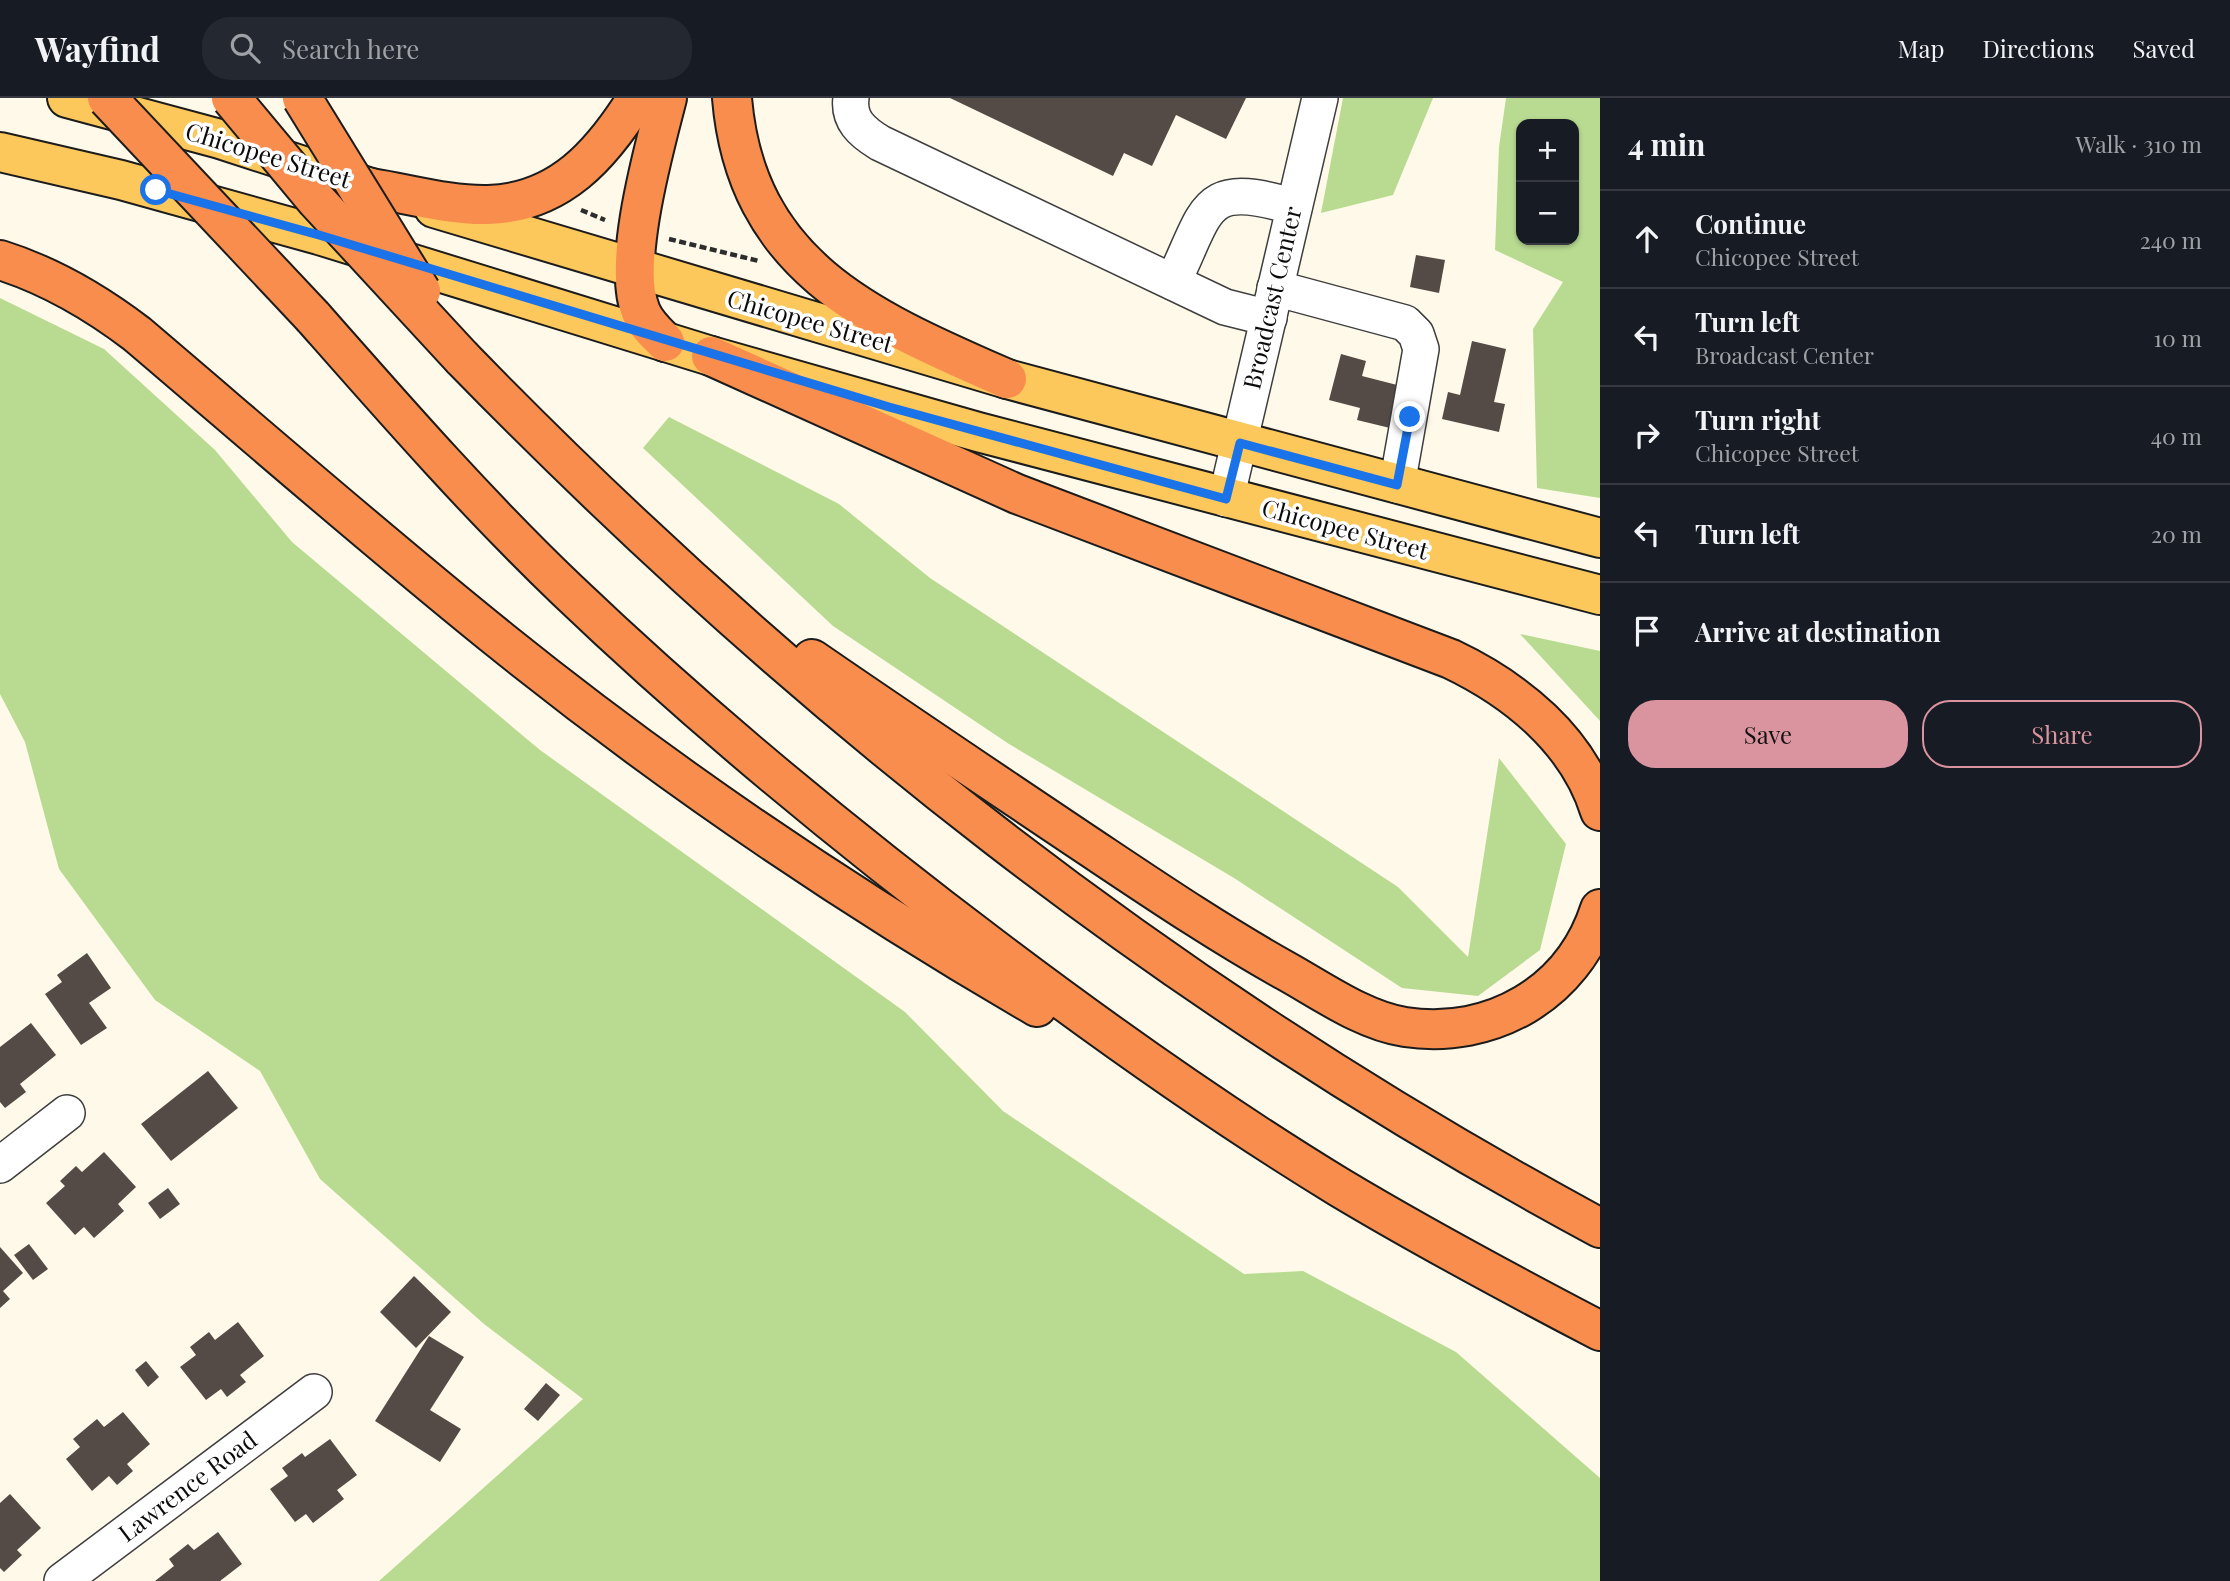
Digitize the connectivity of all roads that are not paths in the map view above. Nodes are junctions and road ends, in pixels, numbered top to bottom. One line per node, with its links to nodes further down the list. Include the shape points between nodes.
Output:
1 (67, 98): 12 (main road, Chicopee Street, via 220,139)
2 (107, 98): 18 (highway, bridge)
3 (135, 98): 18 (highway, bridge)
4 (231, 98): 21 (highway, bridge)
5 (302, 98): 21 (highway, bridge)
6 (637, 98): 12 (highway, via 584,168 528,197 473,205)
7 (667, 98): 15 (highway, via 638,231)
8 (732, 98): 22 (highway, via 741,157 751,184 797,257 869,314)
9 (851, 98): 16 (street, via 855,123 880,143)
10 (1320, 98): 13 (street, Broadcast Center)
11 (0, 152): 19 (main road, Chicopee Street, via 319,235)
12 (371, 188): 15 (main road, Chicopee Street)
13 (1294, 207): 16 (street, via 1245,195 1220,199 1205,215); 17 (street, Broadcast Center)
14 (0, 260): 32 (highway, via 103,308 501,641 736,816 975,971)
15 (635, 270): 19 (highway, via 641,314); 22 (main road, Chicopee Street)
16 (1173, 282): 17 (street, via 1230,309)
17 (1272, 303): 23 (street, Broadcast Center); 24 (street, via 1405,323 1416,334 1421,349)
18 (313, 317): 32 (highway, via 445,465 565,588 704,715 954,919 1098,1026)
19 (665, 342): 20 (main road, Chicopee Street)
20 (710, 356): 25 (main road, Chicopee Street); 29 (highway, via 1017,494 1483,674 1514,695 1555,734 1587,780)
21 (462, 359): 27 (highway)
22 (1007, 379): 23 (main road, Chicopee Street)
23 (1240, 443): 24 (main road, Chicopee Street); 25 (street, Broadcast Center)
24 (1397, 485): 26 (main road, Chicopee Street)
25 (1226, 499): 28 (main road, Chicopee Street)
26 (1600, 538)
27 (669, 561): 30 (highway, via 1167,898 1248,950 1375,1018 1403,1027 1453,1029 1520,1009 1566,971 1587,941); 34 (highway, via 869,736 1074,898 1371,1097)
28 (1600, 595)
29 (1600, 811)
30 (1600, 909)
31 (66, 1113): 33 (street)
32 (1276, 1146): 35 (highway, via 1486,1271)
33 (0, 1165)
34 (1600, 1228)
35 (1600, 1331)
36 (314, 1392): 37 (street, Lawrence Road)
37 (62, 1581)

